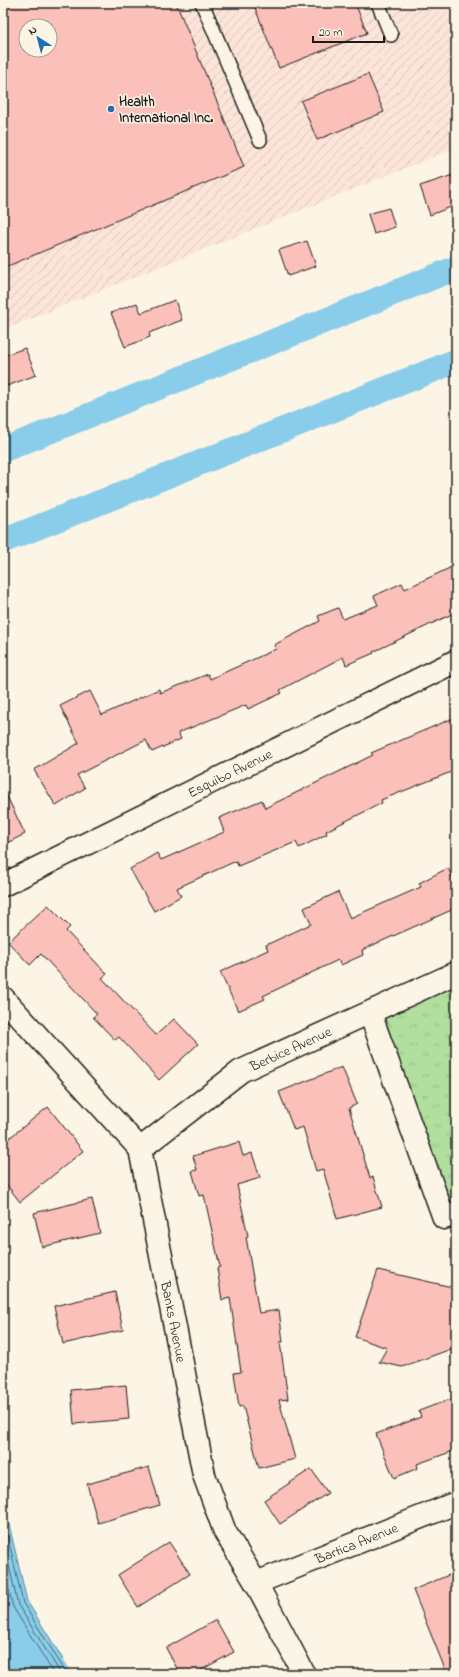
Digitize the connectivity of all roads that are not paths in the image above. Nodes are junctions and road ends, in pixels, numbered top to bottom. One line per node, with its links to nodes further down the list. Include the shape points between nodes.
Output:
1 (202, 3): 4 (lane)
2 (378, 3): 3 (lane)
3 (391, 35)
4 (260, 140)
5 (456, 661): 6 (street, Esquibo Avenue)
6 (3, 885)
7 (456, 973): 9 (street, Berbice Avenue)
8 (3, 998): 10 (street)
9 (370, 1013): 10 (street, Berbice Avenue, via 241,1071); 11 (street, via 444,1218)
10 (140, 1149): 13 (street, Banks Avenue, via 204,1475 226,1532)
11 (456, 1212)
12 (456, 1503): 13 (street, Bartica Avenue)
13 (256, 1583): 14 (street, Banks Avenue)
14 (304, 1674)

